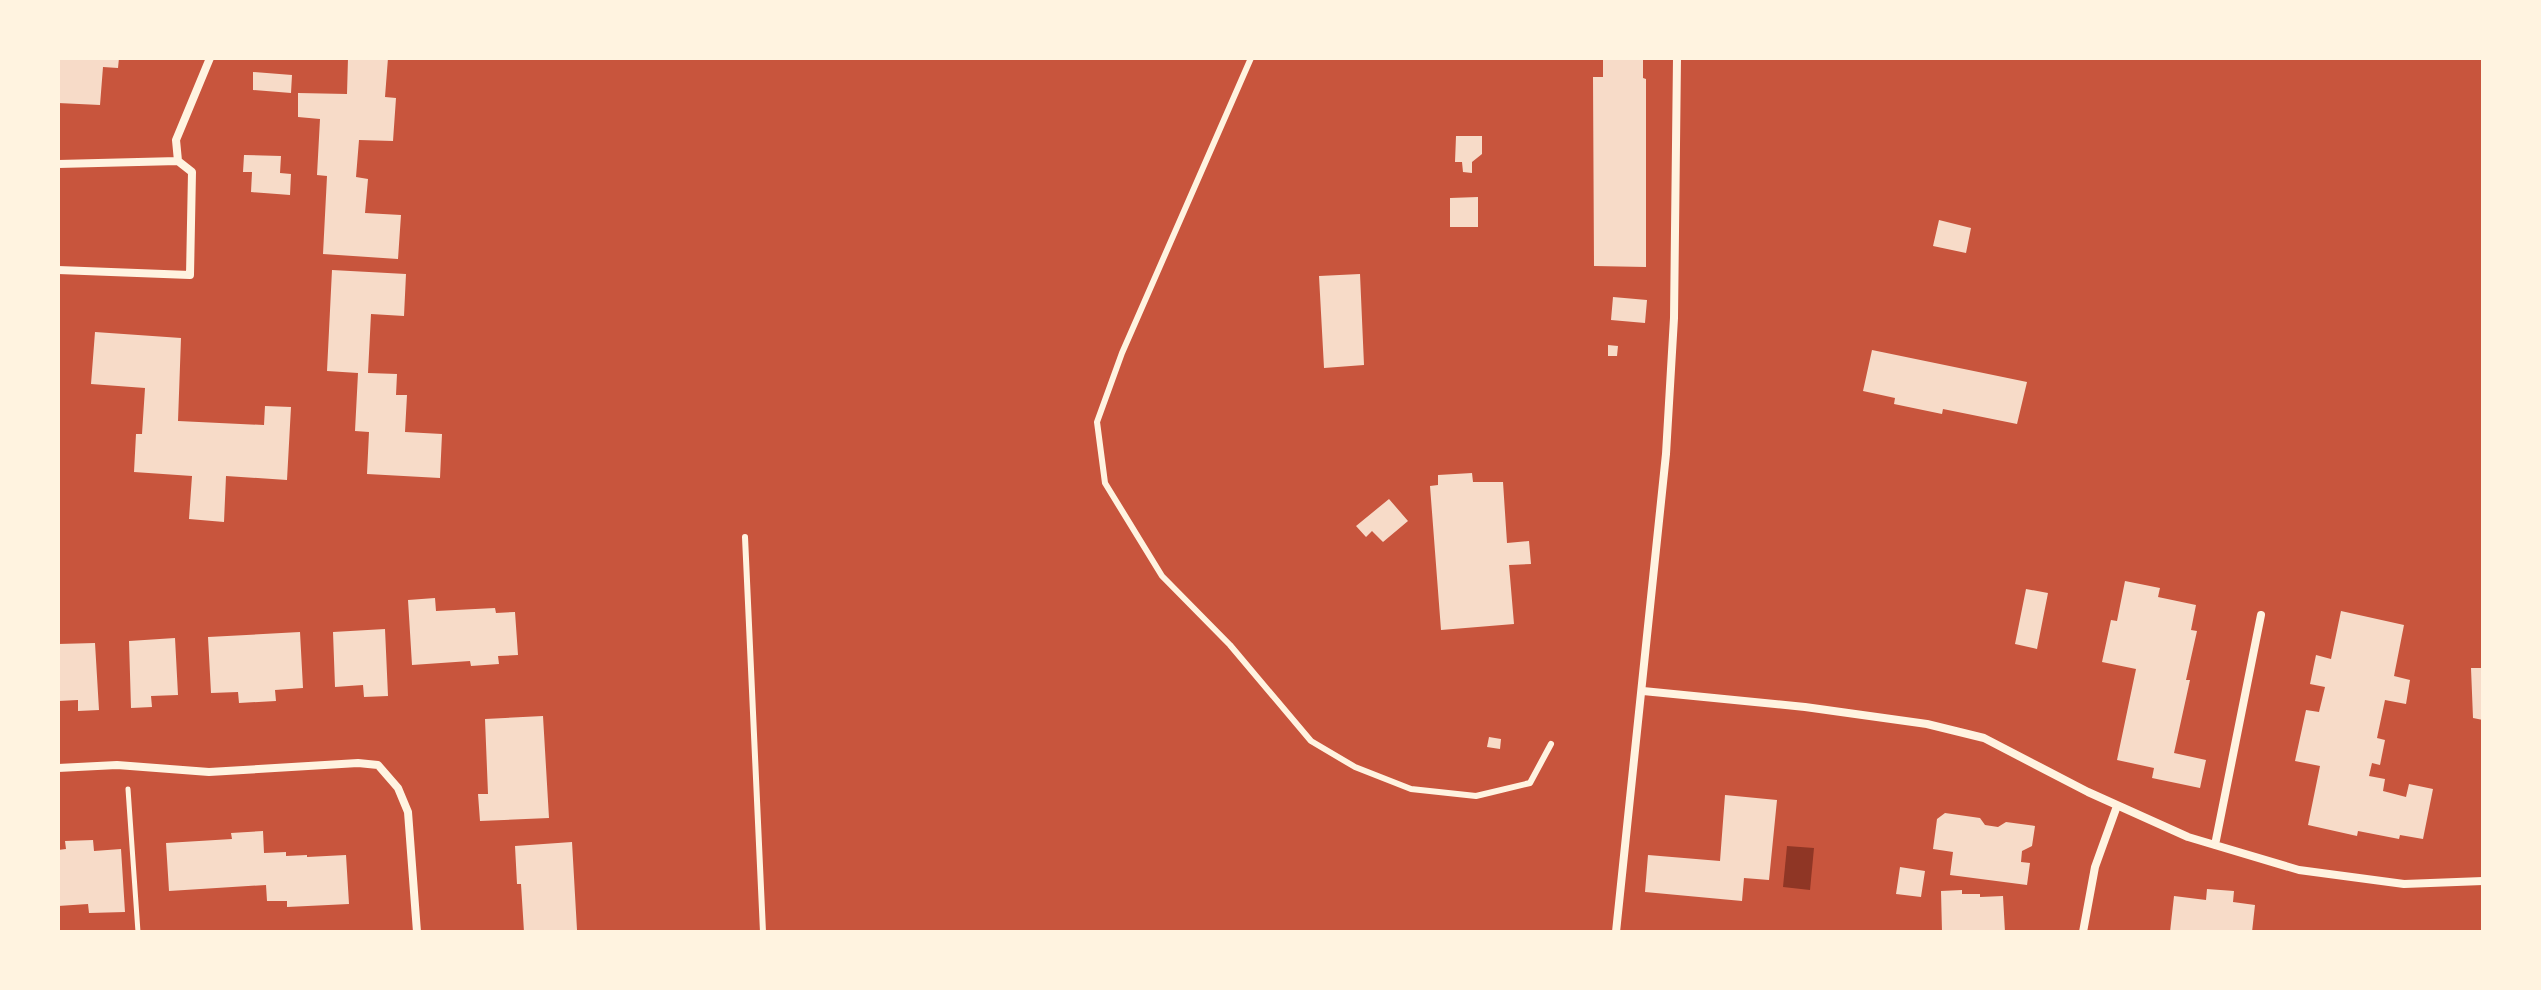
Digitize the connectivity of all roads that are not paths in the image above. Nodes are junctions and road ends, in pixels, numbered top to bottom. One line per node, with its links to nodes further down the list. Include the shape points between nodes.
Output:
1 (210, 58): 4 (street, via 176,140)
2 (1251, 58): 10 (lane, via 1097,422 1105,483 1162,576 1230,645 1311,741 1344,761 1411,789 1476,796 1530,783)
3 (1677, 58): 9 (street, via 1674,318)
4 (178, 161): 5 (street); 6 (street, via 192,172 190,275)
5 (58, 164)
6 (58, 270)
7 (745, 537): 16 (lane)
8 (2261, 615): 13 (street)
9 (1643, 691): 12 (street, via 1927,724 1984,738); 17 (street)
10 (1551, 744)
11 (58, 768): 15 (street, via 209,772 378,765 398,788 408,812)
12 (2117, 806): 13 (street); 18 (street, via 2102,840)
13 (2215, 845): 14 (street, via 2299,870 2404,884)
14 (2483, 881)
15 (417, 932)
16 (763, 932)
17 (1616, 932)
18 (2083, 932)

